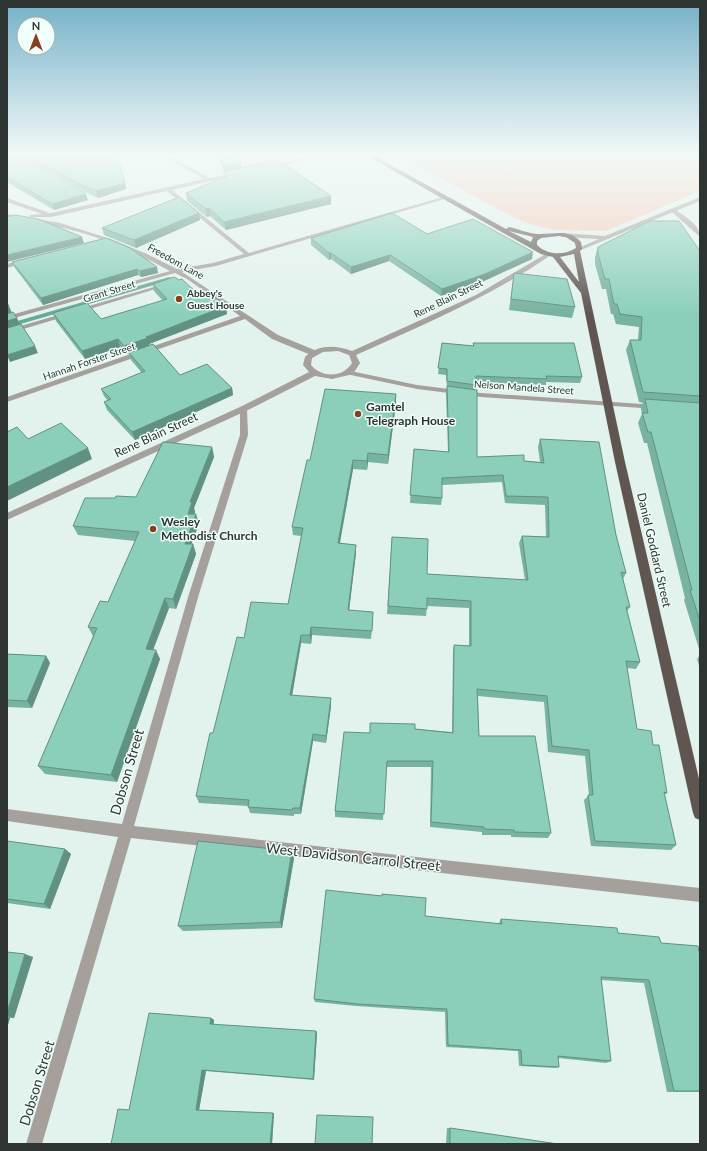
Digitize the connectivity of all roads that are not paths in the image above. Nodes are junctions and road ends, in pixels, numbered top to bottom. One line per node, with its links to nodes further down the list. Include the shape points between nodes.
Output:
1 (30, 208): 8 (street)
2 (82, 208): 8 (street)
3 (191, 208): 21 (street)
4 (411, 208): 21 (street, Grant Street)
5 (462, 208): 11 (highway)
6 (679, 208): 7 (street)
7 (674, 210): 13 (street); 15 (street)
8 (51, 215): 9 (street)
9 (16, 216): 10 (street); 16 (street, Freedom Lane)
10 (7, 217)
11 (493, 225): 14 (highway); 18 (highway)
12 (562, 235): 14 (highway); 15 (street); 19 (highway, via 578,242)
13 (700, 235)
14 (539, 236): 18 (highway, via 534,240)
15 (607, 237): 19 (street)
16 (109, 240): 17 (street); 25 (street, Freedom Lane)
17 (94, 244)
18 (536, 247): 20 (highway)
19 (578, 250): 20 (highway, via 566,255); 29 (highway, Daniel Goddard Street)
20 (552, 254): 29 (highway, Daniel Goddard Street); 34 (street, Rene Blain Street, via 495,287 406,331)
21 (248, 255): 23 (street, Grant Street)
22 (36, 258): 24 (street)
23 (214, 265): 25 (street, Grant Street); 26 (street, Grant Street)
24 (7, 266)
25 (176, 271): 26 (street, Freedom Lane); 31 (street, Grant Street)
26 (189, 278): 27 (street, Grant Street); 30 (street, Freedom Lane)
27 (181, 280)
28 (174, 282): 32 (street, Grant Street)
29 (584, 293): 38 (highway, Daniel Goddard Street)
30 (245, 316): 33 (street, Freedom Lane, via 275,337); 37 (street, Hannah Forster Street)
31 (7, 318)
32 (7, 332)
33 (314, 353): 34 (street, via 330,348); 36 (street, via 307,361 307,365)
34 (352, 354): 35 (street, via 356,363)
35 (349, 372): 36 (street, via 330,377); 38 (street, Nelson Mandela Street, via 417,387 482,395)
36 (314, 373): 40 (street, Rene Blain Street)
37 (7, 400)
38 (608, 403): 39 (street, Nelson Mandela Street); 42 (highway, Daniel Goddard Street)
39 (662, 407)
40 (243, 409): 41 (street, Rene Blain Street); 44 (street, Dobson Street, via 244,435 194,594)
41 (7, 517)
42 (700, 813)
43 (7, 815): 44 (street, West Davidson Carrol Street)
44 (126, 831): 45 (street, West Davidson Carrol Street); 46 (street, Dobson Street, via 104,913)
45 (700, 895)
46 (34, 1144)

